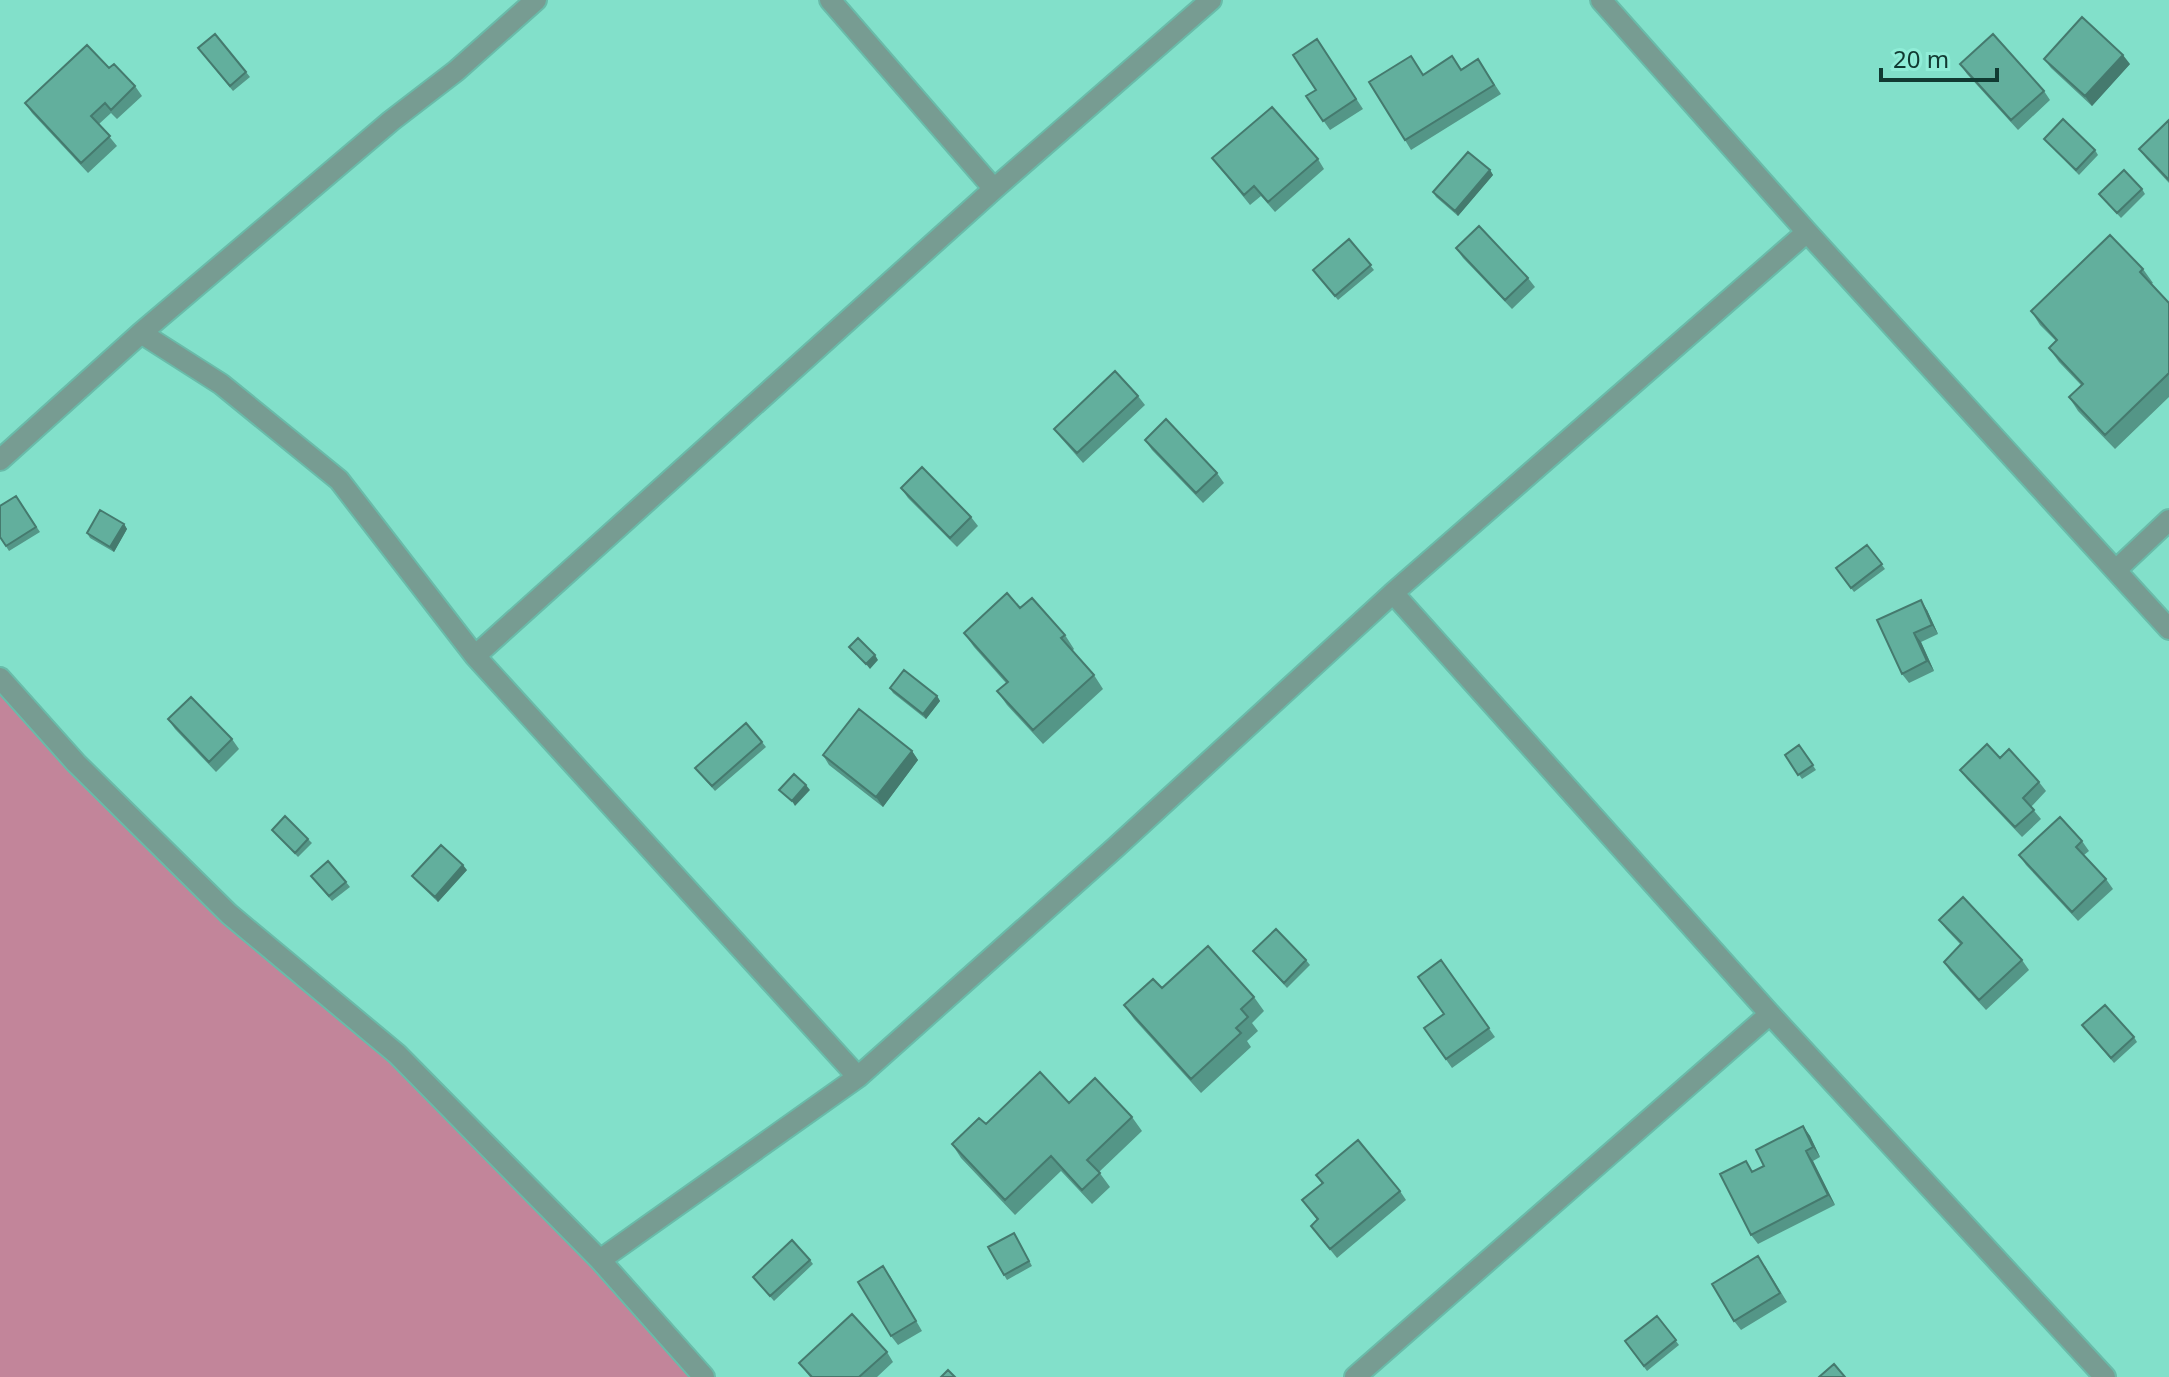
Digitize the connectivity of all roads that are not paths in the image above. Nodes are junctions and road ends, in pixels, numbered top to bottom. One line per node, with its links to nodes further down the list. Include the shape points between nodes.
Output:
1 (536, 0): 7 (street)
2 (830, 0): 5 (street)
3 (1211, 0): 5 (street)
4 (1601, 0): 6 (street)
5 (994, 189): 13 (street)
6 (1807, 232): 10 (street); 11 (street)
7 (141, 333): 8 (street); 13 (street, via 221,384 339,480)
8 (0, 460)
9 (2169, 520): 10 (street)
10 (2116, 570): 12 (street)
11 (1393, 593): 15 (street); 16 (street)
12 (2169, 629)
13 (475, 656): 16 (street)
14 (0, 678): 17 (street, via 76,763 229,914 397,1054)
15 (1770, 1014): 19 (street); 20 (street)
16 (858, 1077): 17 (street)
17 (600, 1260): 18 (street)
18 (704, 1377)
19 (1355, 1377)
20 (2105, 1377)

